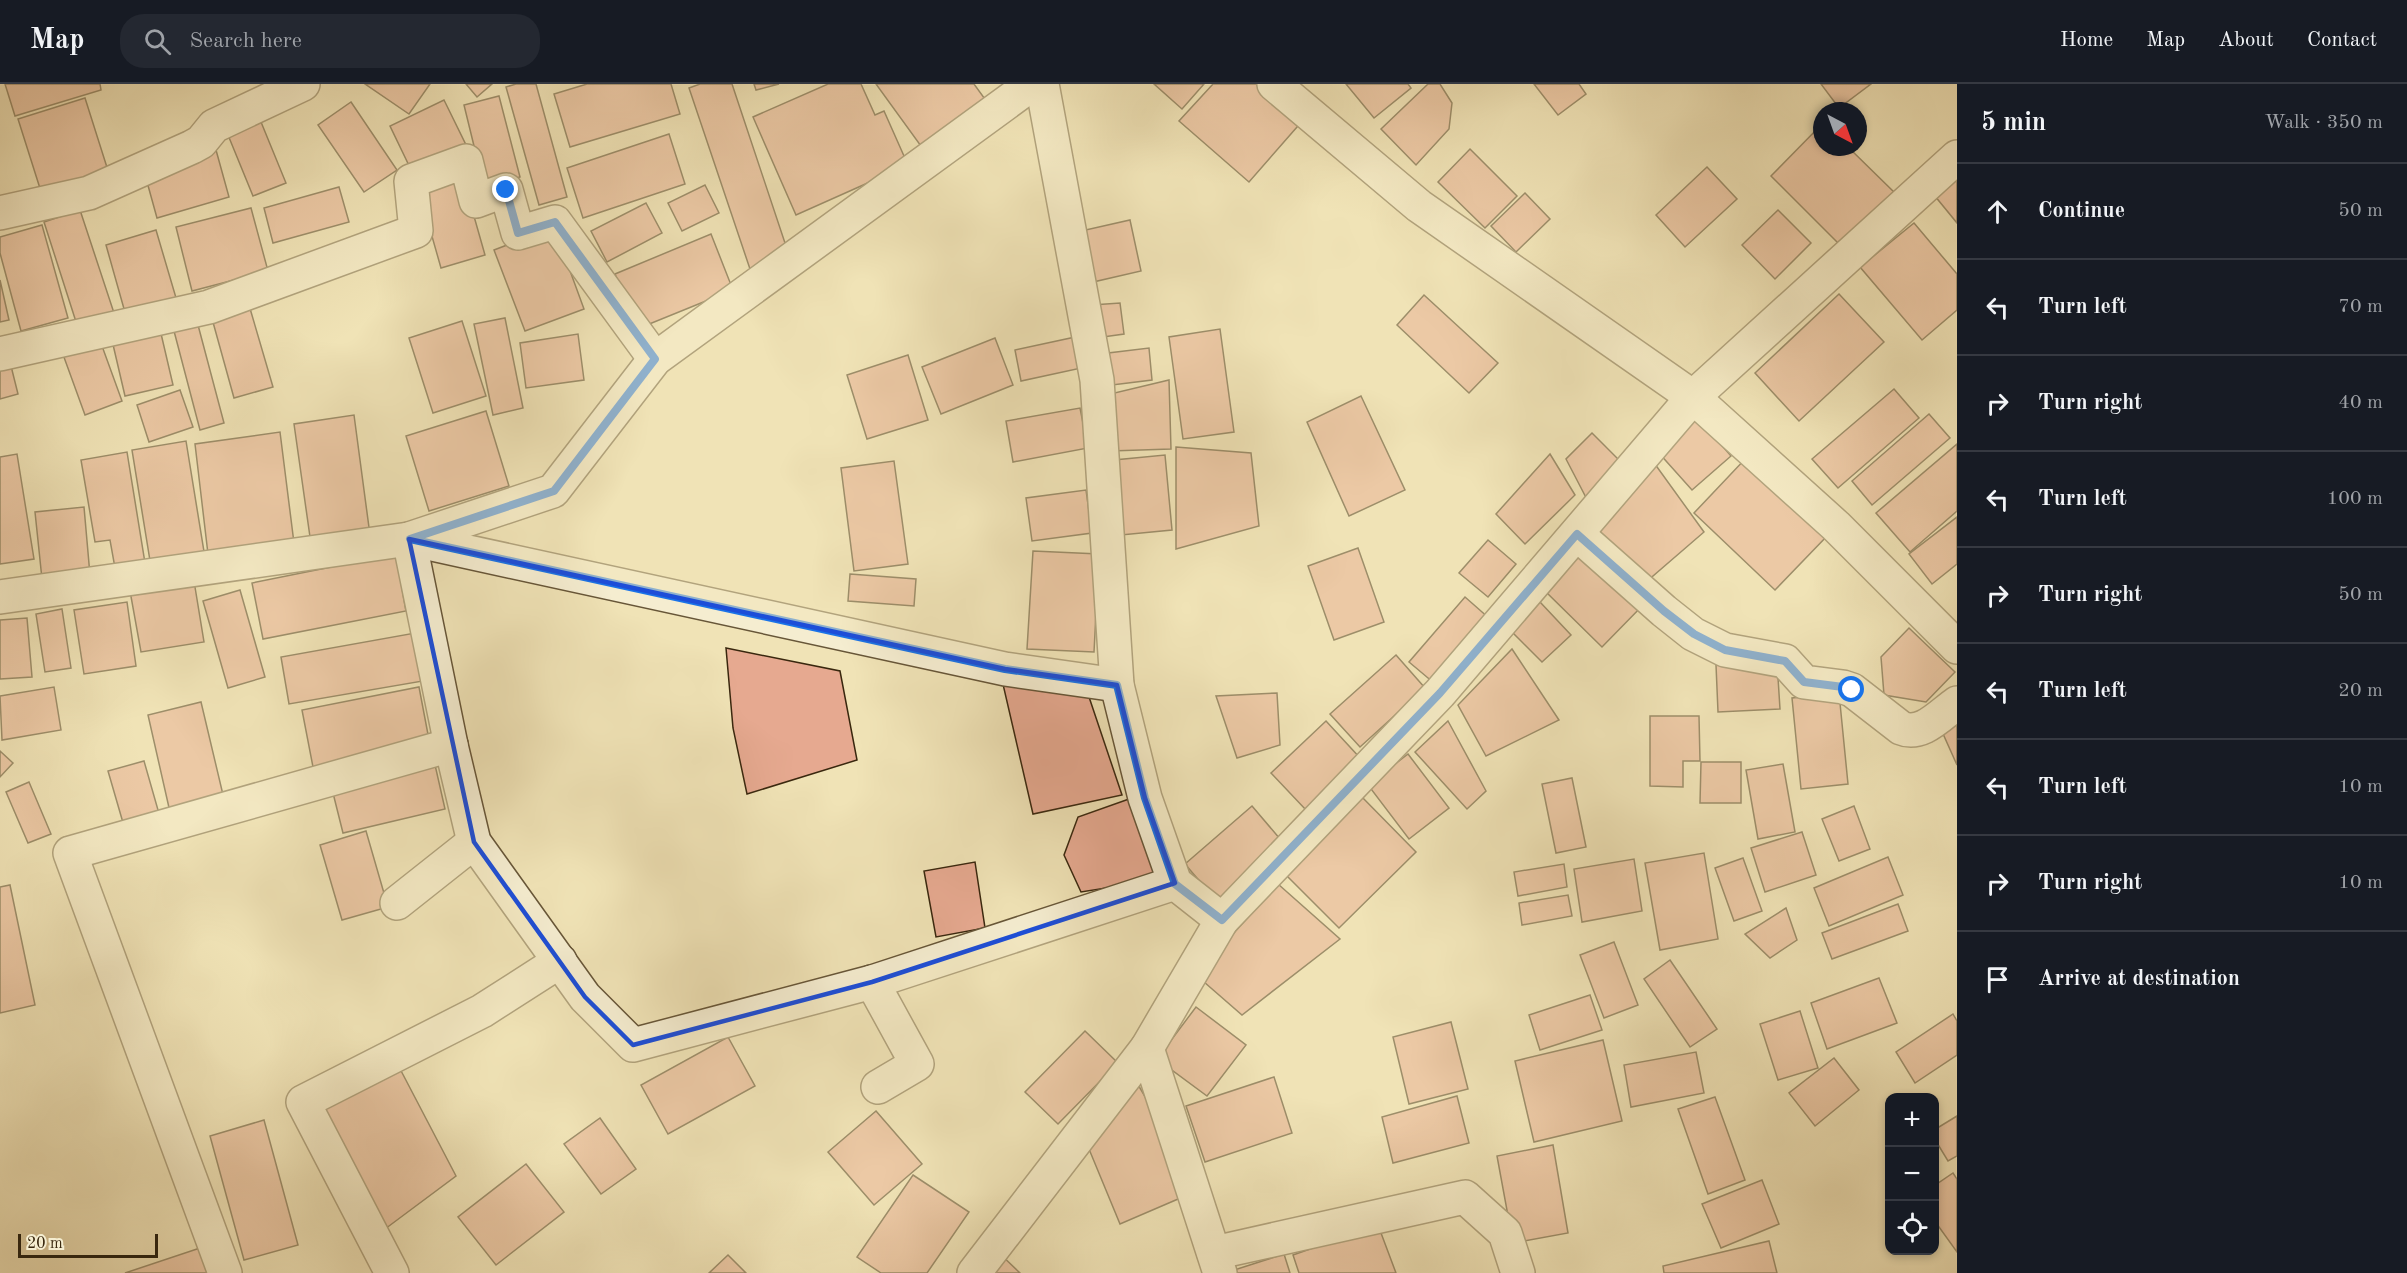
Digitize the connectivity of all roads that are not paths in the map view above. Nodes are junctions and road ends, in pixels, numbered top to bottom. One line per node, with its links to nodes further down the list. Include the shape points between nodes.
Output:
1 (303, 84): 6 (street, via 221,122 192,147 89,193)
2 (1032, 84): 8 (street)
3 (1042, 84): 14 (street, via 1097,381)
4 (1274, 84): 9 (street, via 1419,206)
5 (1957, 157): 9 (street)
6 (0, 213)
7 (0, 354): 8 (street, via 209,307 416,231 411,182 466,161 476,201 506,190 518,233 555,222)
8 (655, 359): 11 (street, via 554,491)
9 (1693, 397): 10 (street); 13 (street, via 1836,526)
10 (1577, 534): 15 (street, via 1694,634 1725,650 1785,661 1804,682 1852,690 1909,732 1918,731); 20 (street, via 1440,693)
11 (410, 539): 12 (street); 14 (street, via 1005,669); 16 (street)
12 (0, 597)
13 (1957, 647)
14 (1117, 685): 18 (street, via 1145,798)
15 (1957, 703)
16 (451, 745): 17 (street); 26 (street, via 70,853)
17 (474, 842): 19 (street); 21 (street)
18 (1175, 884): 20 (street); 22 (street)
19 (397, 903)
20 (1222, 920): 23 (street)
21 (560, 961): 22 (street, via 585,997 633,1044); 27 (street, via 483,1011 303,1102)
22 (872, 982): 24 (street, via 917,1064)
23 (1147, 1048): 25 (street); 28 (street)
24 (878, 1087)
25 (1217, 1263): 29 (street, via 1465,1197 1505,1233)
26 (225, 1273)
27 (392, 1273)
28 (974, 1273)
29 (1518, 1273)

